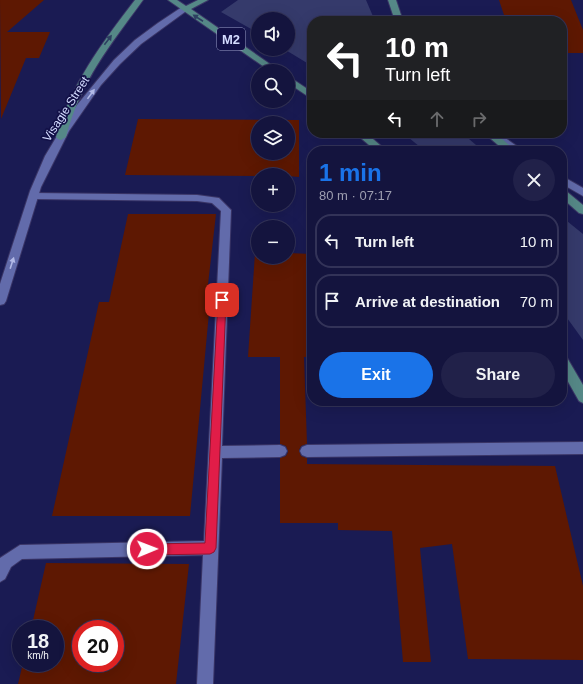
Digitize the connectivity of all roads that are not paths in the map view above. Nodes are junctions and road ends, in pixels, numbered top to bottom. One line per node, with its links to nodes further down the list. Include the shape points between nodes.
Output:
1 (139, 0): 10 (main road, one-way to 1, via 70,106 92,64 104,44)
2 (172, 0): 5 (main road, M2)
3 (204, 0): 5 (main road)
4 (392, 0): 6 (main road)
5 (185, 9): 7 (main road, M2, one-way to 5); 10 (street, Visagie Street, one-way to 5, via 112,66 170,17)
6 (397, 16)
7 (266, 64)
8 (295, 84): 9 (main road)
9 (307, 92)
10 (61, 137): 20 (street, Visagie Street)
11 (366, 138): 14 (main road)
12 (496, 138): 15 (main road)
13 (498, 138): 16 (street)
14 (376, 146)
15 (505, 146)
16 (511, 146)
17 (567, 181): 18 (street)
18 (578, 186): 19 (street)
19 (583, 193)
20 (34, 196): 23 (street, Visagie Street, one-way to 20); 29 (street, via 197,198 215,200 226,210)
21 (567, 197): 22 (main road)
22 (583, 210)
23 (0, 301)
24 (567, 369): 25 (main road)
25 (583, 397)
26 (583, 448): 28 (street)
27 (280, 451): 29 (street)
28 (307, 451)
29 (216, 452): 30 (street)
30 (210, 548): 31 (street, via 20,552 6,562); 32 (street)
31 (0, 574)
32 (205, 684)

